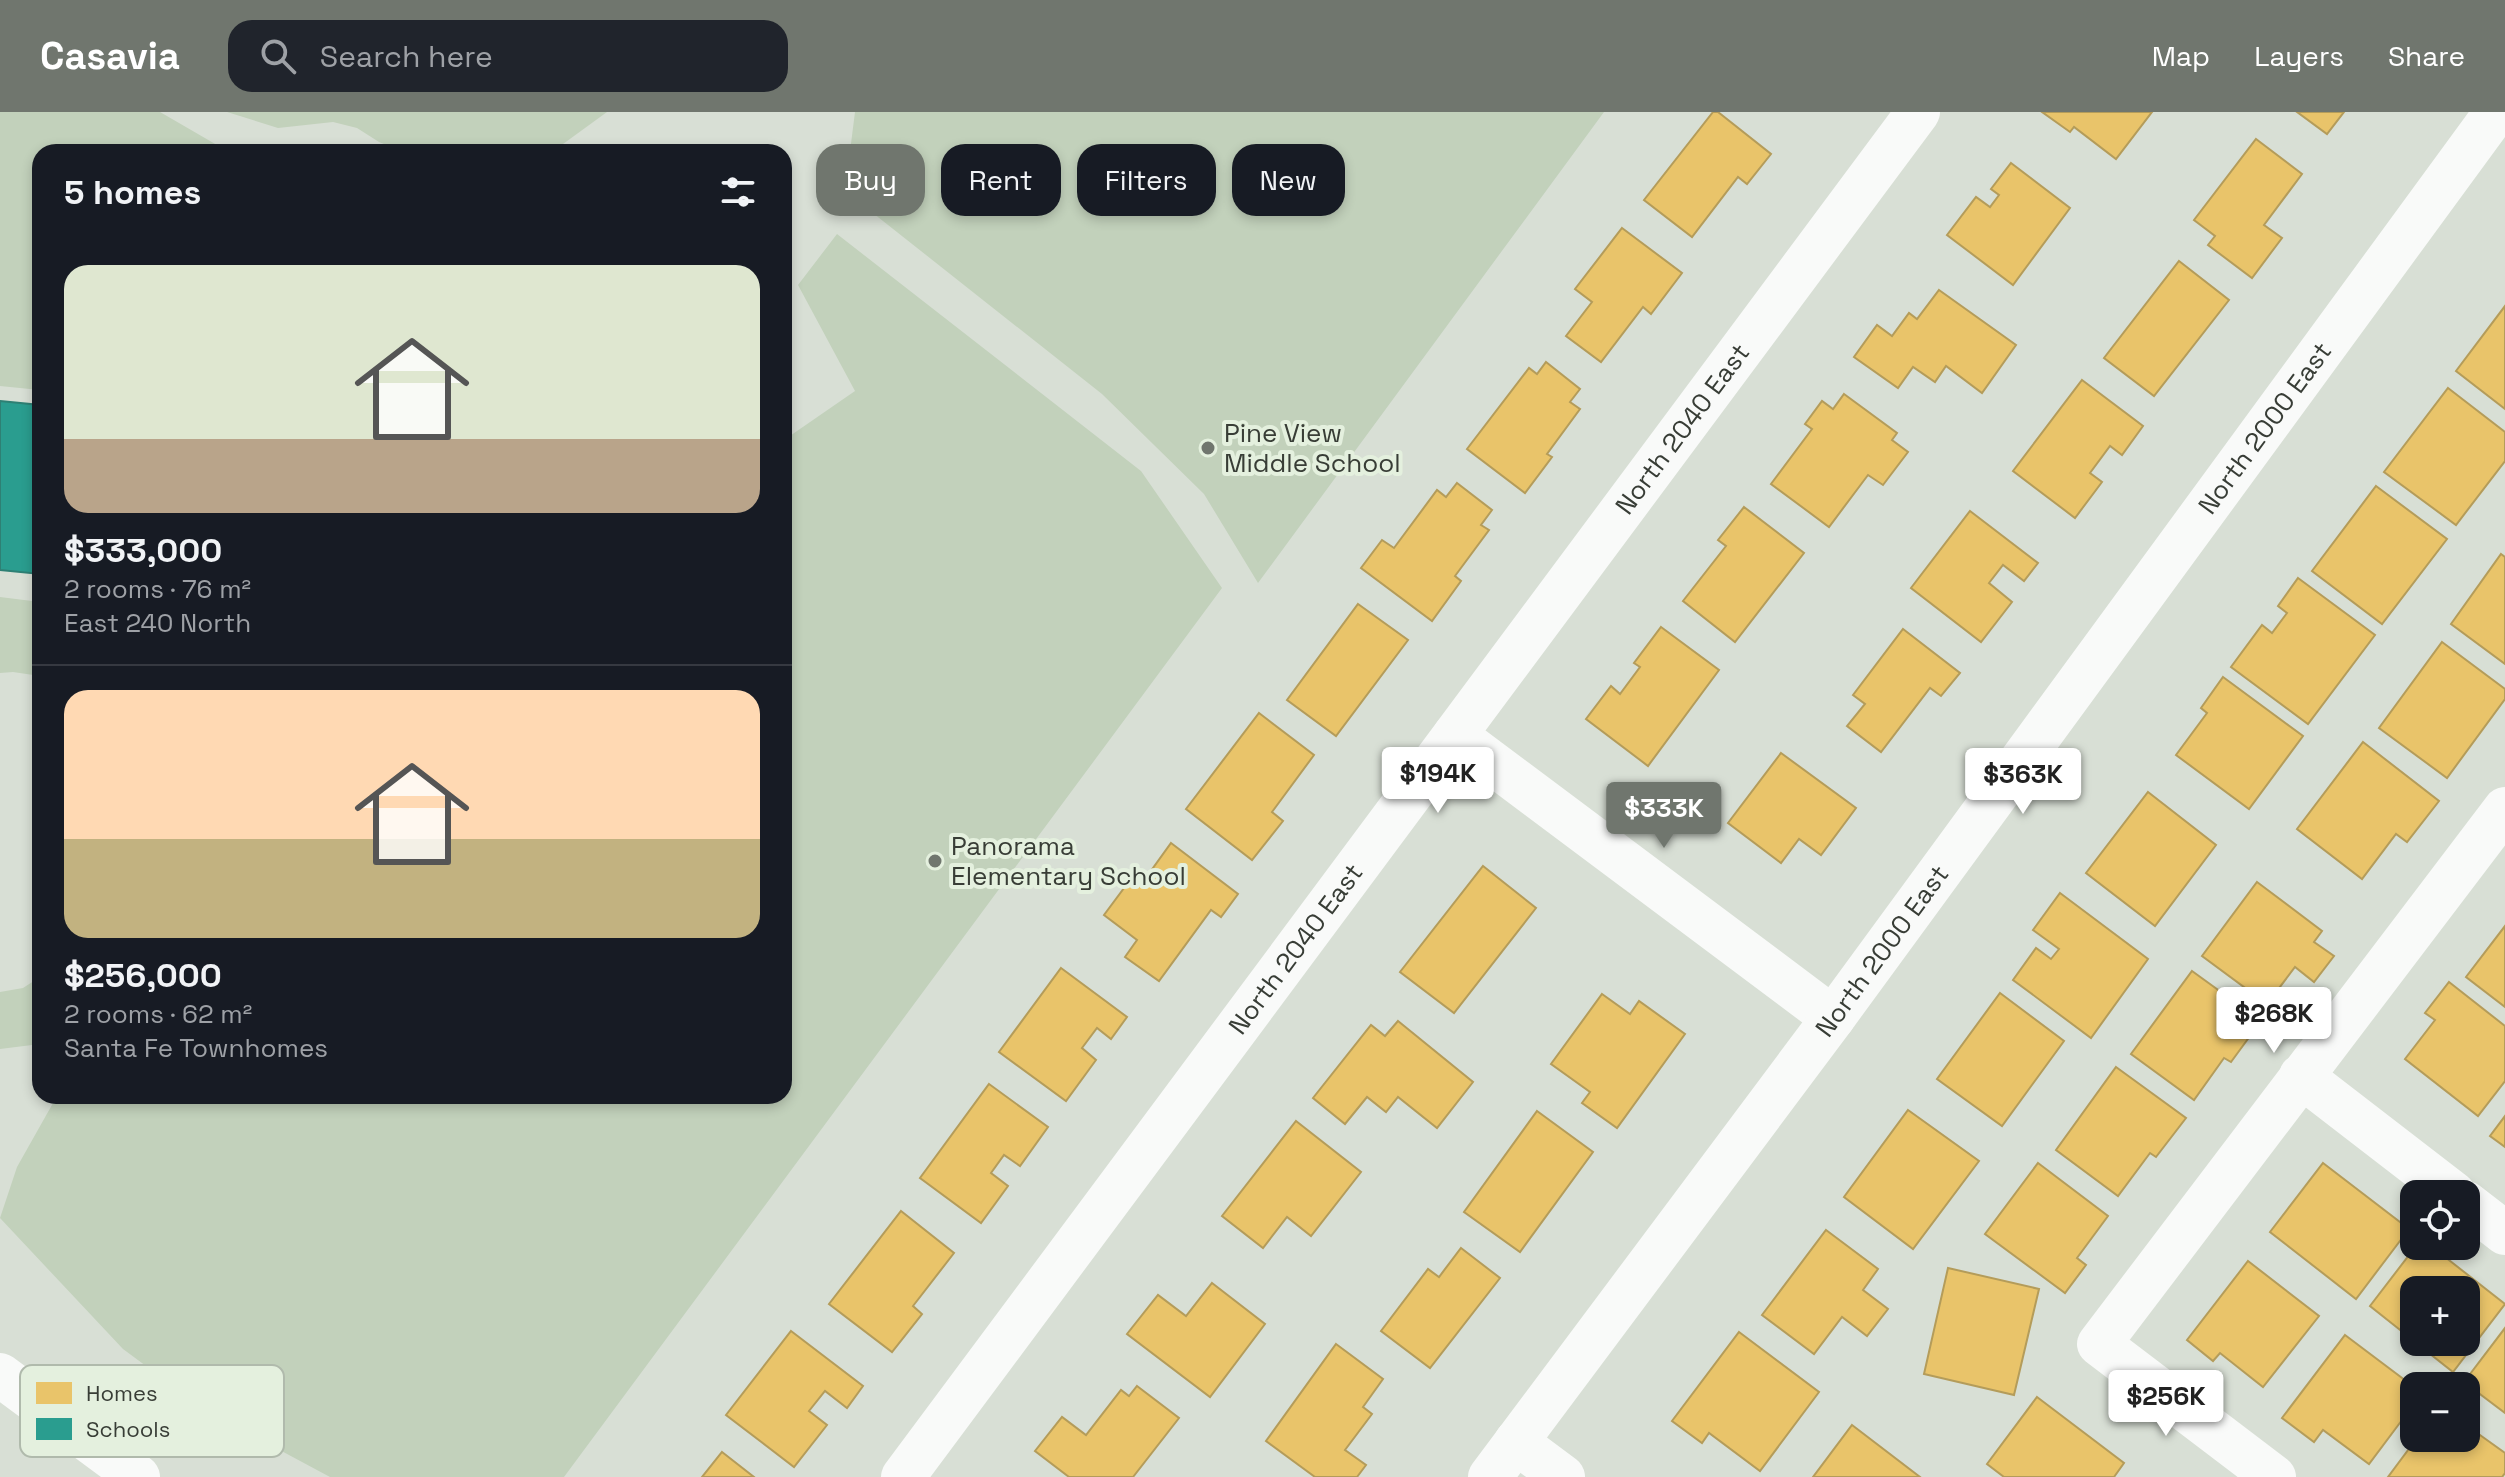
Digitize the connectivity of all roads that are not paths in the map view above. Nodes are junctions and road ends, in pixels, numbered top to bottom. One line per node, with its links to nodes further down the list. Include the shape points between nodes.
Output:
1 (1918, 112): 3 (street, North 2040 East)
2 (2496, 112): 5 (street, North 2000 East)
3 (1455, 735): 5 (street); 15 (street, North 2040 East)
4 (2505, 809): 6 (street)
5 (1833, 1018): 12 (street, North 2000 East)
6 (2301, 1076): 7 (street); 18 (street, via 2099,1344)
7 (2436, 1180)
8 (2480, 1214): 9 (street)
9 (2505, 1233)
10 (0, 1375): 11 (street)
11 (20, 1390)
12 (1516, 1442): 16 (street, North 2000 East); 17 (street)
13 (111, 1457): 14 (street)
14 (138, 1477)
15 (903, 1477)
16 (1490, 1477)
17 (1563, 1477)
18 (2274, 1477)

